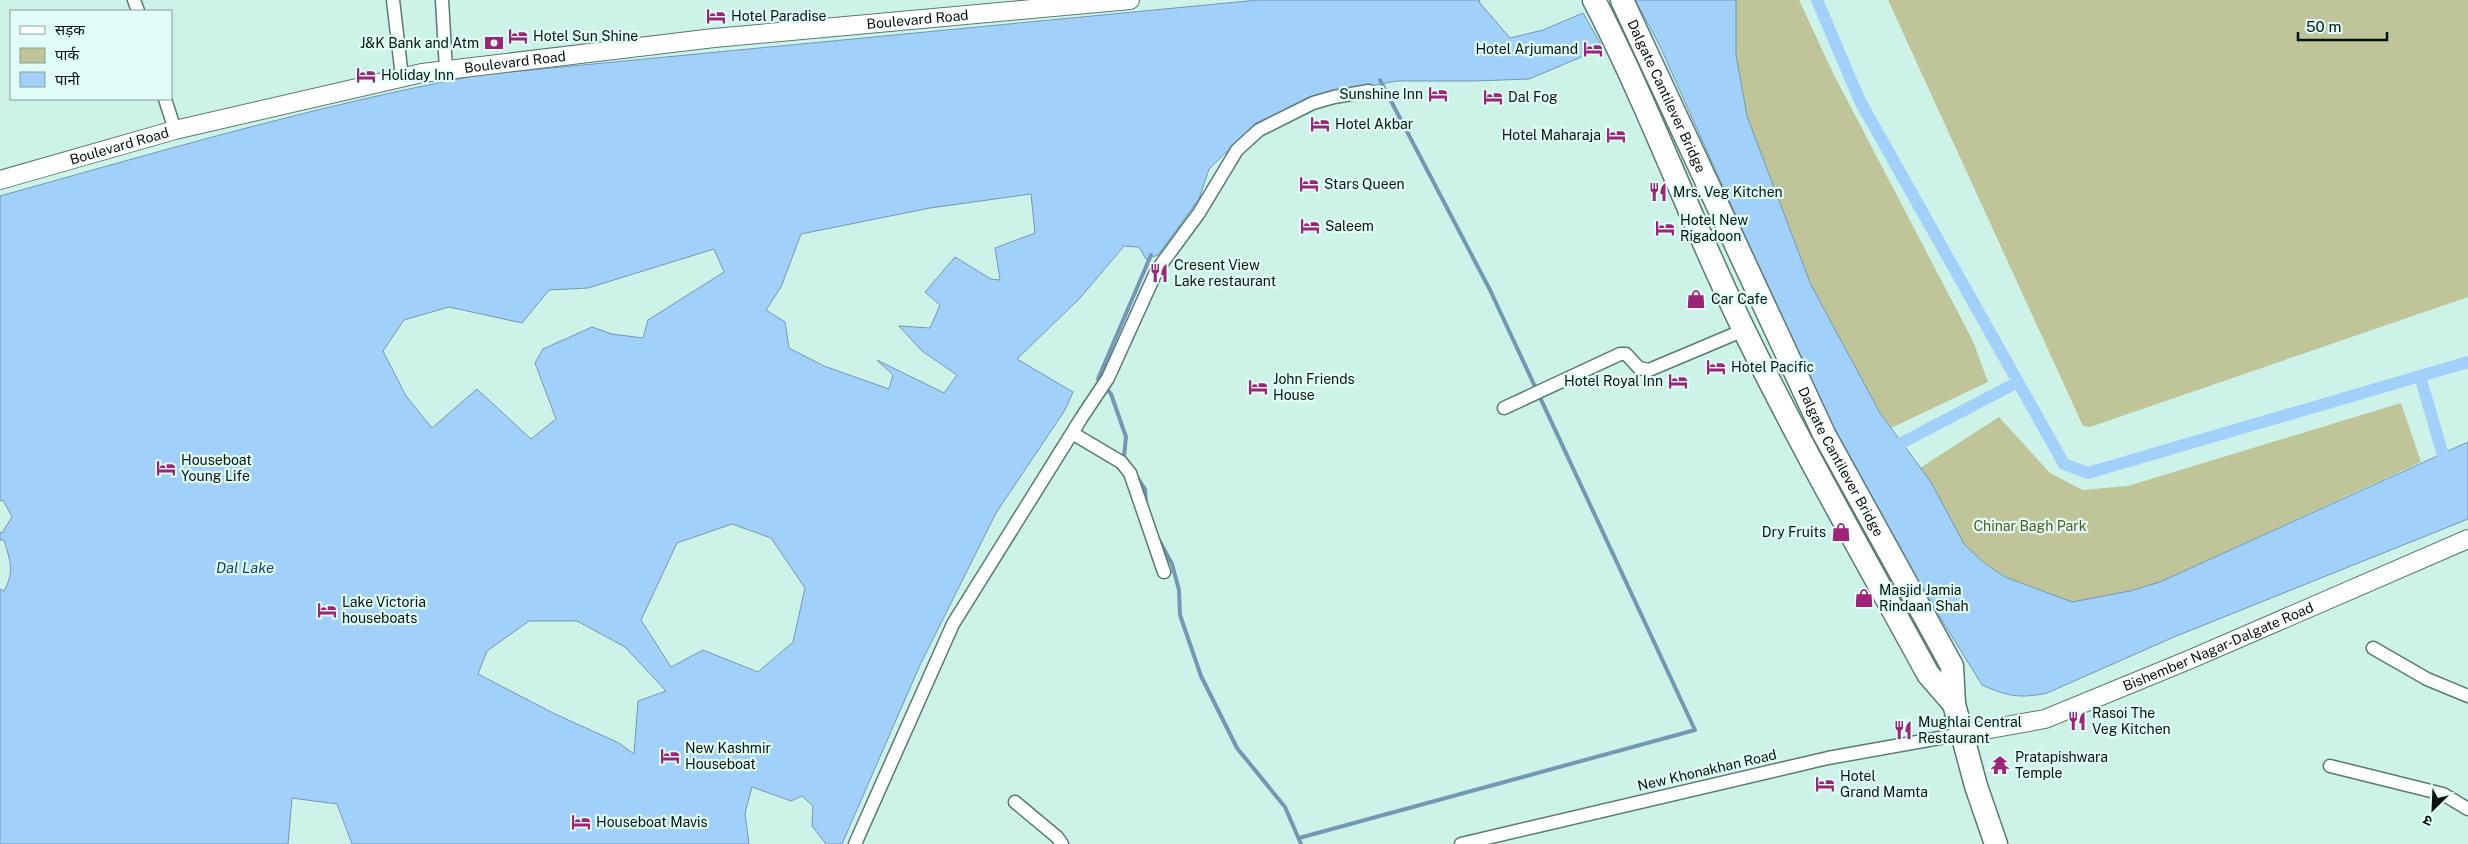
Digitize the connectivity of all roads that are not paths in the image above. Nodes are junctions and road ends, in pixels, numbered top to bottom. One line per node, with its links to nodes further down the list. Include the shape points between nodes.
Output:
1 (393, 0): 8 (street)
2 (442, 0): 7 (street)
3 (1130, 0): 6 (main road, Boulevard Road)
4 (1594, 0): 13 (highway, via 1619,48)
5 (1622, 0): 12 (highway, Dalgate Cantilever Bridge)
6 (1023, 5): 7 (main road, Boulevard Road)
7 (446, 69): 8 (main road, Boulevard Road)
8 (402, 77): 11 (main road, Boulevard Road)
9 (1369, 92): 17 (street, via 1313,104 1259,130 1237,150 1204,205 1157,270 1108,378)
10 (165, 100): 11 (street)
11 (175, 130): 14 (main road, Boulevard Road)
12 (1695, 160): 13 (highway); 22 (highway, Dalgate Cantilever Bridge, via 1824,434 1952,666)
13 (1671, 169): 15 (highway)
14 (0, 180)
15 (1744, 330): 16 (street, via 1649,370 1639,368 1626,354 1620,354); 22 (highway, via 1928,674)
16 (1504, 408)
17 (1072, 433): 19 (street, via 1121,462 1130,473); 27 (street, via 953,624)
18 (2468, 540): 23 (main road, Bishember Nagar-Dalgate Road, via 2045,719)
19 (1164, 572)
20 (2373, 648): 21 (street, via 2427,679)
21 (2468, 696)
22 (1954, 704): 23 (highway)
23 (1962, 734): 29 (street, New Khonakhan Road, via 1828,758); 30 (highway)
24 (2330, 766): 26 (street, via 2443,794)
25 (1014, 802): 28 (street)
26 (2468, 809)
27 (855, 844)
28 (1062, 844)
29 (1461, 844)
30 (1996, 844)

